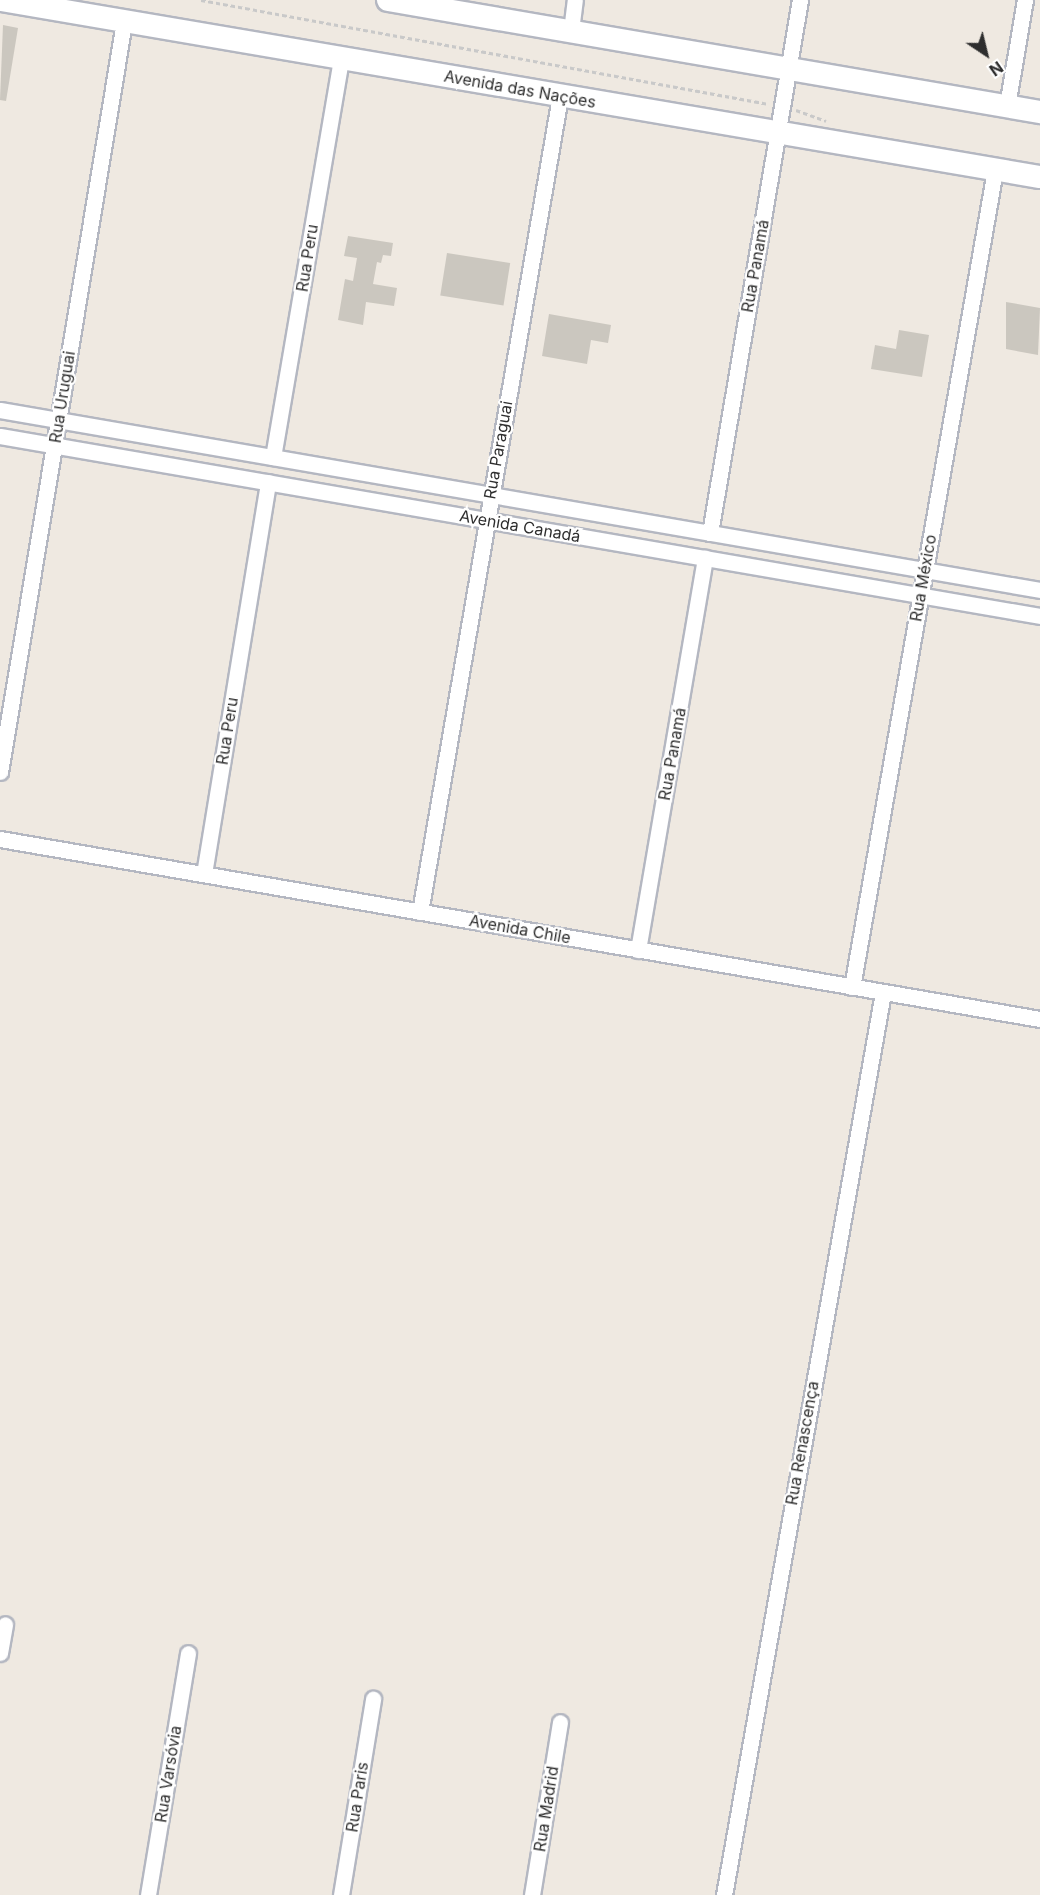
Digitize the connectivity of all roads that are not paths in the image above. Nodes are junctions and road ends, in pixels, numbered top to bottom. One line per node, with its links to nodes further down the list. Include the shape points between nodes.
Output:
1 (1, 0): 6 (main road, Avenida das Nações)
2 (388, 0): 7 (main road)
3 (575, 0): 7 (street)
4 (800, 0): 9 (street, Rua Panamá)
5 (1025, 0): 11 (street)
6 (124, 22): 8 (main road, Avenida das Nações); 17 (street, Rua Uruguai)
7 (571, 31): 9 (main road)
8 (341, 59): 10 (main road, Avenida das Nações); 20 (street, Rua Peru)
9 (789, 69): 11 (main road); 13 (street, Rua Panamá)
10 (560, 96): 13 (main road, Avenida das Nações); 22 (street, Rua Paraguai)
11 (1007, 106): 12 (main road)
12 (1040, 112)
13 (778, 133): 14 (main road, Avenida das Nações); 24 (street, Rua Panamá)
14 (995, 170): 15 (main road, Avenida das Nações); 26 (street, Rua México)
15 (1040, 177)
16 (0, 410): 17 (street, Avenida Canadá)
17 (58, 420): 19 (street, Rua Uruguai); 20 (street, Avenida Canadá)
18 (0, 436): 19 (street, Avenida Canadá)
19 (54, 445): 21 (street, Avenida Canadá); 30 (street, Rua Uruguai)
20 (273, 457): 22 (street, Avenida Canadá)
21 (268, 482): 23 (street, Avenida Canadá); 32 (street, Rua Peru)
22 (490, 495): 23 (street, Rua Paraguai); 24 (street, Avenida Canadá)
23 (486, 520): 25 (street, Avenida Canadá); 33 (street, Rua Paraguai)
24 (710, 533): 26 (street, Avenida Canadá)
25 (705, 558): 28 (street, Avenida Canadá); 34 (street, Rua Panamá)
26 (925, 570): 27 (street, Avenida Canadá); 28 (street, Rua México)
27 (1040, 590)
28 (920, 595): 29 (street, Avenida Canadá); 35 (street, Rua México)
29 (1040, 616)
30 (0, 772)
31 (0, 839): 32 (street, Avenida Chile)
32 (204, 874): 33 (street, Avenida Chile)
33 (420, 912): 34 (street, Avenida Chile)
34 (638, 950): 35 (street, Avenida Chile)
35 (852, 987): 36 (street, Avenida Chile)
36 (883, 992): 37 (street, Avenida Chile); 46 (street, Rua Renascença)
37 (1040, 1020)
38 (5, 1624): 39 (street)
39 (0, 1653)
40 (188, 1653): 43 (street, Rua Varsóvia)
41 (372, 1699): 44 (street, Rua Paris)
42 (560, 1722): 45 (street, Rua Madrid)
43 (148, 1895)
44 (341, 1895)
45 (532, 1895)
46 (724, 1895)

